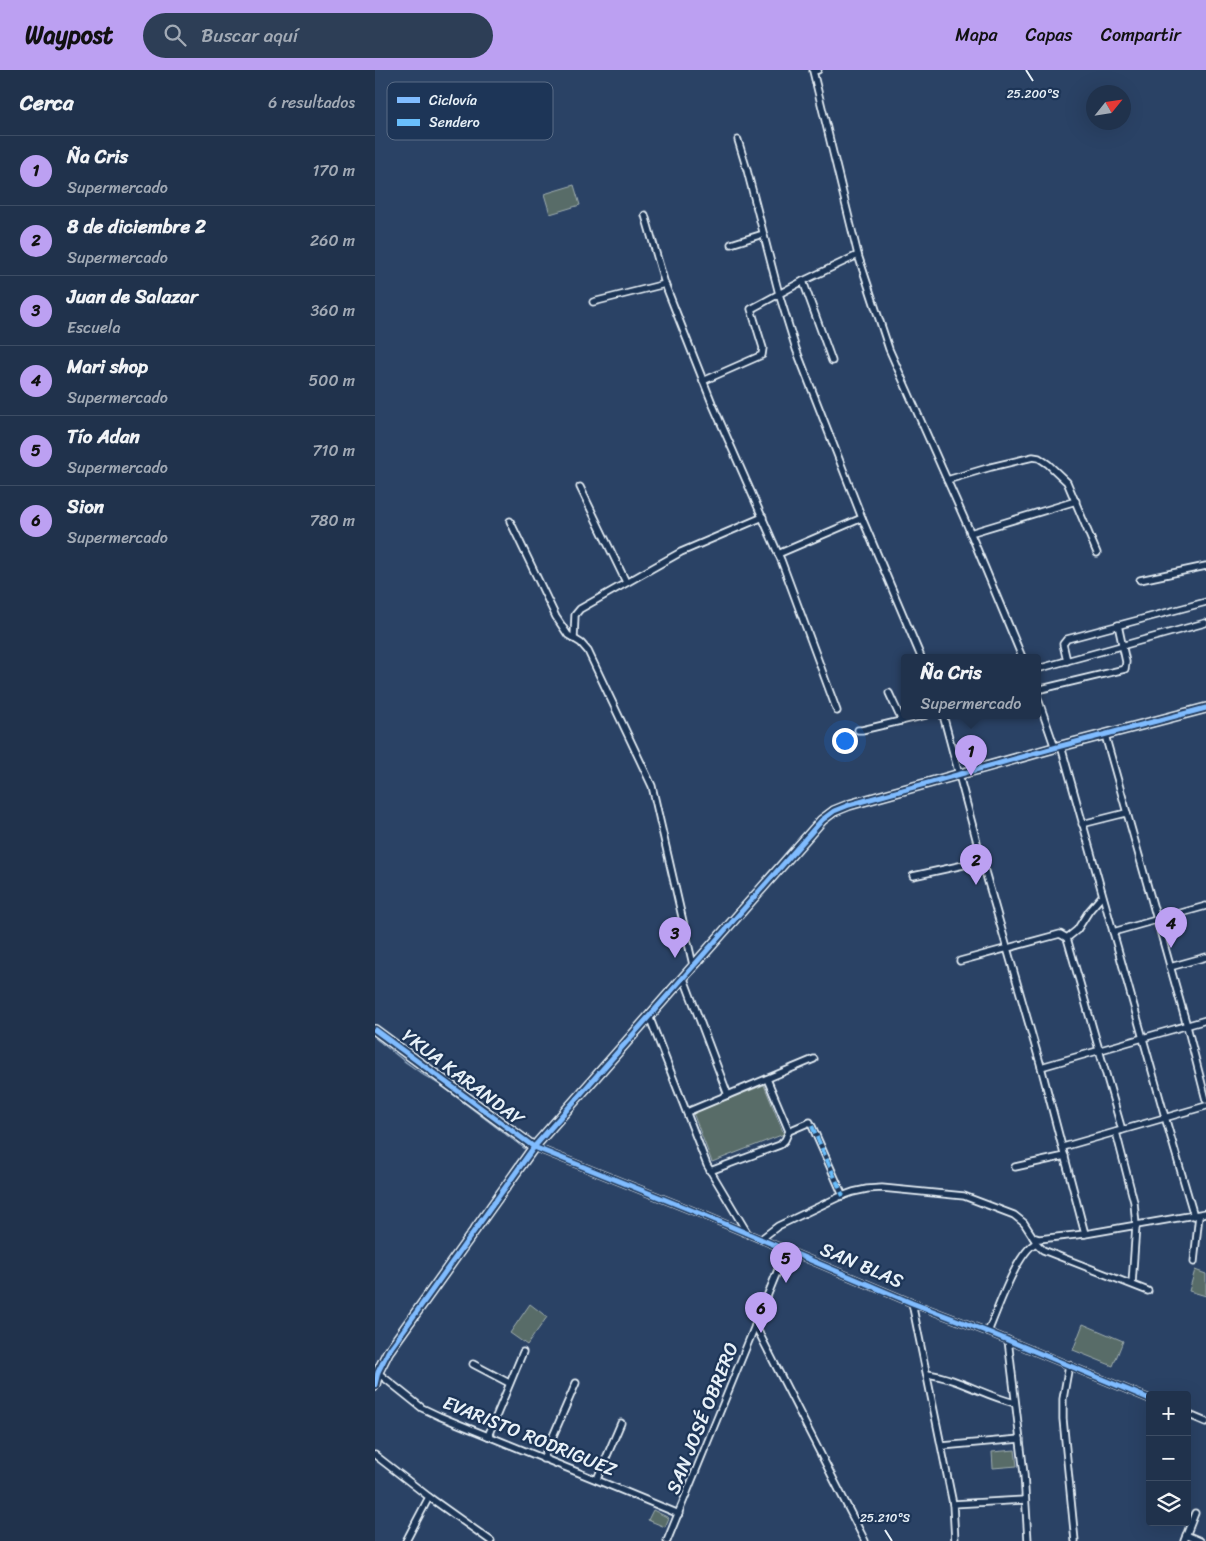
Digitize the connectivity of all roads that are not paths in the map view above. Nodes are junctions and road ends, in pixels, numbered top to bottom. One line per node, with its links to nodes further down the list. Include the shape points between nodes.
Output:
1 (818, 70): 6 (street, via 813,71)
2 (738, 140): 4 (street)
3 (645, 215): 8 (street)
4 (763, 234): 5 (street); 9 (street)
5 (731, 244)
6 (858, 255): 7 (street); 13 (street, via 889,349)
7 (803, 281): 9 (street); 11 (street)
8 (665, 284): 10 (street); 12 (street)
9 (779, 294): 12 (street, via 751,309 763,348 761,355); 17 (street, via 796,349)
10 (593, 302)
11 (832, 361)
12 (703, 381): 16 (street)
13 (947, 480): 15 (street, via 1033,457 1048,464 1067,482); 19 (street)
14 (580, 487): 24 (street)
15 (1076, 501): 19 (street); 20 (street)
16 (763, 517): 21 (street); 24 (street, via 681,552)
17 (862, 518): 21 (street); 30 (street)
18 (510, 521): 28 (street, via 556,617)
19 (970, 533): 31 (street)
20 (1097, 553)
21 (778, 554): 38 (street)
22 (1206, 566): 23 (street)
23 (1140, 580)
24 (626, 582): 28 (street, via 579,609 575,615)
25 (1206, 602): 27 (street)
26 (1205, 624): 29 (street)
27 (1118, 625): 29 (street); 32 (street, via 1067,639 1063,644)
28 (574, 639): 59 (street, via 581,642 592,657 652,786)
29 (1123, 646): 32 (street); 34 (street, via 1125,669)
30 (920, 654)
31 (1021, 654)
32 (1067, 661): 33 (street)
33 (1041, 668)
34 (1041, 689)
35 (889, 693): 39 (street)
36 (1041, 706): 45 (street)
37 (1206, 708): 44 (street)
38 (837, 711)
39 (901, 719)
40 (910, 719): 42 (street)
41 (944, 719): 46 (street)
42 (902, 721): 43 (street)
43 (858, 730)
44 (1105, 735): 45 (street); 47 (street)
45 (1058, 747): 46 (street); 48 (street)
46 (959, 774): 49 (street); 59 (street, via 849,805 821,820)
47 (1126, 814): 48 (street); 53 (street)
48 (1082, 824): 51 (street)
49 (982, 861): 50 (street); 56 (street)
50 (913, 876)
51 (1102, 896): 54 (street); 55 (street, via 1077,930)
52 (1206, 906): 53 (street)
53 (1157, 920): 54 (street); 60 (street)
54 (1113, 932): 66 (street)
55 (1067, 938): 56 (street, via 1061,934); 67 (street)
56 (1006, 949): 58 (street); 69 (street)
57 (1206, 956): 60 (street)
58 (960, 961)
59 (693, 965): 61 (street)
60 (1170, 966): 64 (street)
61 (683, 976): 62 (street); 71 (street)
62 (649, 1016): 74 (street); 79 (street)
63 (1206, 1020): 64 (street)
64 (1187, 1026): 66 (street); 72 (street)
65 (375, 1030): 79 (street, YKUA KARANDAY)
66 (1143, 1038): 67 (street); 75 (street)
67 (1099, 1050): 69 (street); 77 (street)
68 (814, 1060): 70 (street)
69 (1041, 1067): 78 (street)
70 (767, 1079): 71 (street); 76 (street)
71 (728, 1095): 74 (street)
72 (1206, 1100)
73 (1206, 1106): 75 (street)
74 (687, 1112): 82 (street)
75 (1165, 1117): 77 (street); 85 (street)
76 (789, 1131): 82 (street, via 780,1145); 83 (street, via 811,1124)
77 (1119, 1131): 78 (street); 86 (street)
78 (1063, 1147): 80 (street)
79 (534, 1148): 87 (street, SAN BLAS); 102 (street)
80 (1065, 1156): 81 (street); 88 (street)
81 (1015, 1167)
82 (710, 1171): 87 (street)
83 (843, 1196): 89 (street, via 778,1226); 90 (street, via 882,1188 964,1196 1014,1215)
84 (1206, 1213): 85 (street)
85 (1196, 1215): 86 (street); 92 (street)
86 (1136, 1226): 88 (street); 93 (street)
87 (749, 1234): 89 (street, SAN BLAS)
88 (1085, 1234): 90 (street)
89 (761, 1239): 91 (street, SAN BLAS)
90 (1035, 1240): 93 (street, via 1043,1250); 97 (street, via 1015,1268)
91 (786, 1250): 95 (street, SAN BLAS); 96 (street, SAN JOSÉ OBRERO)
92 (1194, 1262)
93 (1132, 1284): 94 (street)
94 (1148, 1291)
95 (912, 1303): 97 (street, SAN BLAS); 103 (street)
96 (755, 1325): 122 (street, SAN JOSÉ OBRERO); 129 (street)
97 (988, 1332): 98 (street, SAN BLAS)
98 (1008, 1340): 101 (street, SAN BLAS); 108 (street)
99 (523, 1352): 104 (street)
100 (473, 1364): 104 (street)
101 (1069, 1365): 107 (street, SAN BLAS); 132 (street, via 1063,1419)
102 (377, 1371): 106 (street); 112 (street, EVARISTO RODRIGUEZ, via 422,1408)
103 (927, 1374): 108 (street); 114 (street)
104 (509, 1383): 112 (street)
105 (576, 1383): 116 (street)
106 (375, 1385)
107 (1146, 1397)
108 (1015, 1403): 113 (street)
109 (1191, 1416): 110 (street)
110 (1206, 1422)
111 (621, 1423): 117 (street)
112 (488, 1436): 116 (street, EVARISTO RODRIGUEZ)
113 (1020, 1439): 114 (street); 119 (street)
114 (942, 1446): 120 (street)
115 (375, 1455): 118 (street)
116 (543, 1459): 117 (street, EVARISTO RODRIGUEZ)
117 (597, 1479): 122 (street, EVARISTO RODRIGUEZ)
118 (429, 1497): 123 (street); 125 (street)
119 (1025, 1500): 120 (street); 131 (street)
120 (953, 1504): 130 (street)
121 (1195, 1513): 124 (street)
122 (679, 1514): 128 (street, SAN JOSÉ OBRERO)
123 (482, 1534): 126 (street); 127 (street)
124 (1185, 1538): 133 (street)
125 (406, 1541)
126 (479, 1541)
127 (491, 1541)
128 (667, 1541)
129 (865, 1541)
130 (955, 1541)
131 (1028, 1541)
132 (1075, 1541)
133 (1200, 1541)

